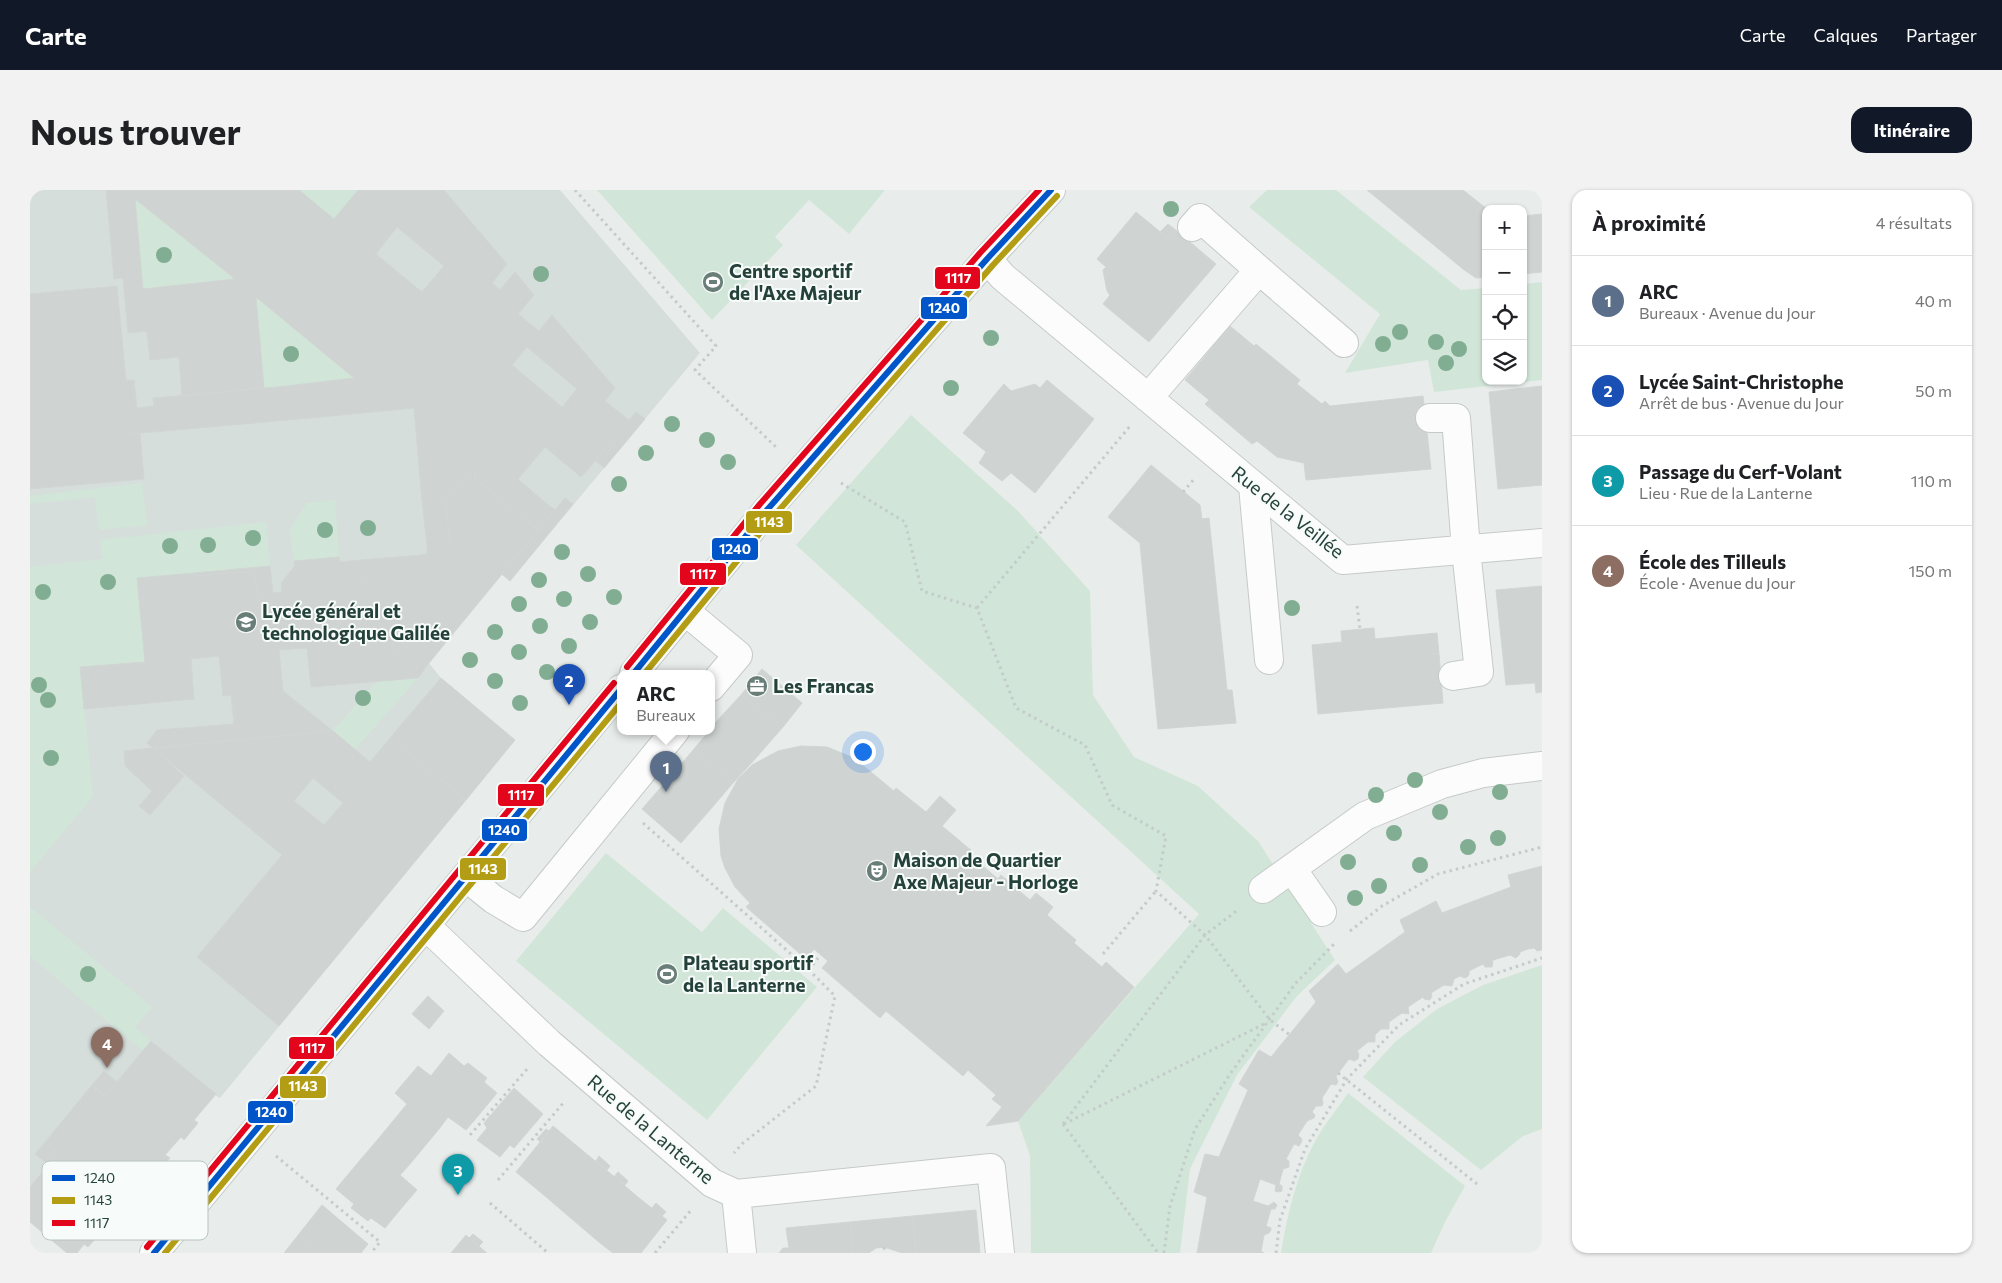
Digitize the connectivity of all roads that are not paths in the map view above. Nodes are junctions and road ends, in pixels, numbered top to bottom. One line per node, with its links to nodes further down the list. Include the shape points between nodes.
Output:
1 (1051, 190): 3 (street)
2 (1192, 227): 4 (street, via 1200,218)
3 (987, 259): 6 (street, Rue de la Veillée, via 1003,277); 11 (street, via 767,510)
4 (1259, 270): 5 (street); 6 (street)
5 (1344, 343)
6 (1148, 398): 8 (street, Rue de la Veillée)
7 (1452, 418): 10 (street)
8 (1254, 486): 10 (street, Rue de la Veillée, via 1343,560); 12 (street)
9 (1542, 543): 10 (street, Rue de la Veillée)
10 (1466, 550): 14 (street, via 1479,672)
11 (685, 611): 13 (street); 15 (street, via 738,655)
12 (1269, 660)
13 (636, 670)
14 (1453, 676)
15 (715, 682)
16 (617, 694): 20 (street)
17 (672, 735): 20 (street, via 523,917)
18 (1542, 766): 19 (street, via 1483,773 1404,799 1365,816)
19 (1292, 869): 21 (street); 22 (street)
20 (466, 877): 23 (street)
21 (1263, 889)
22 (1322, 912)
23 (426, 926): 24 (street); 25 (street, Rue de la Lanterne, via 586,1076)
24 (208, 1189)
25 (724, 1189): 28 (street); 29 (street, via 991,1168)
26 (165, 1240): 27 (street)
27 (154, 1253)
28 (742, 1253)
29 (1000, 1253)

